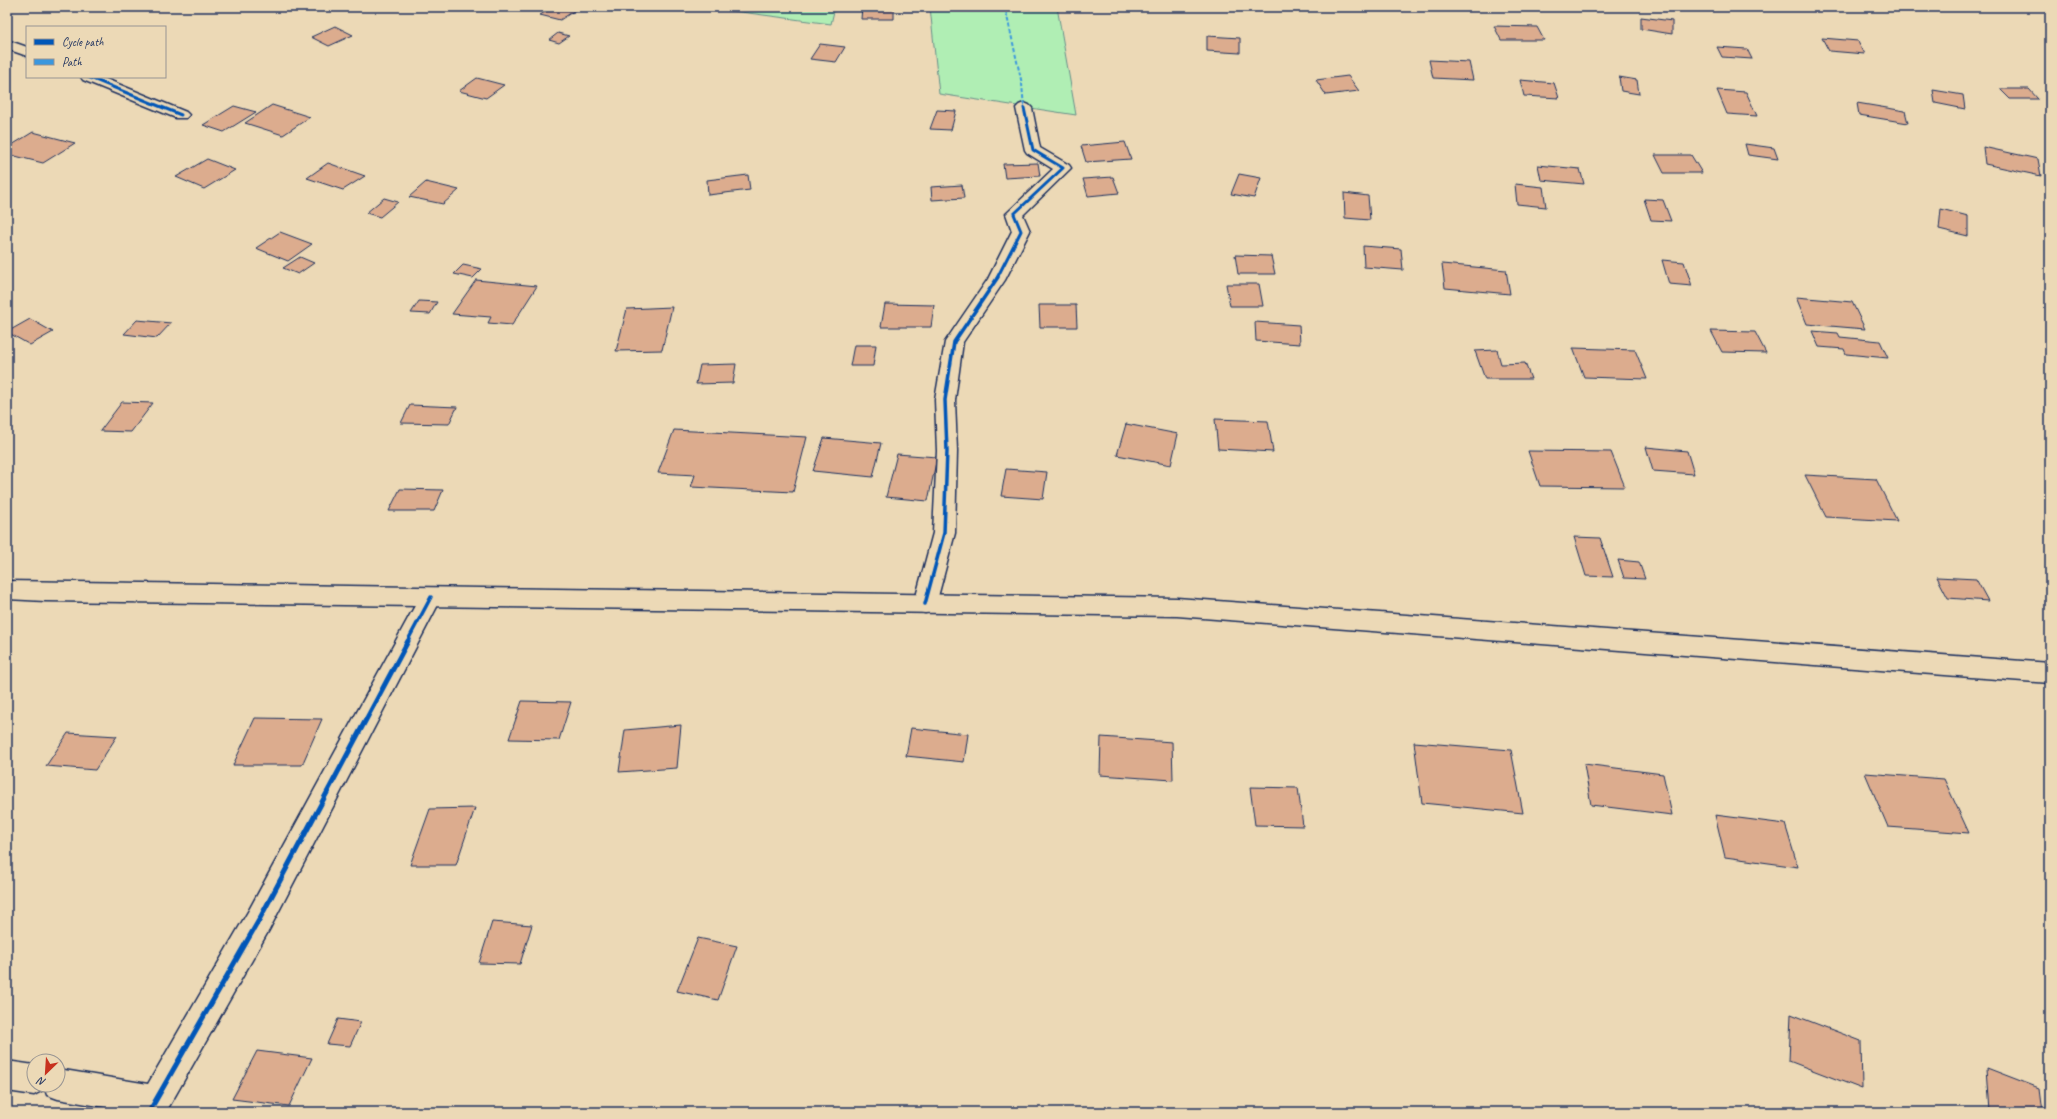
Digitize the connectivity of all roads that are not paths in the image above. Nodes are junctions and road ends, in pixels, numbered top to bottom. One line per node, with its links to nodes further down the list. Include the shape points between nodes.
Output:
1 (7, 44): 2 (main road)
2 (26, 52)
3 (90, 78): 5 (main road)
4 (1024, 108): 8 (main road, via 1034,150 1063,168 1014,214 1021,231 996,280 954,342 945,400 947,451 944,533)
5 (181, 115)
6 (7, 590): 7 (main road)
7 (431, 597): 8 (main road); 13 (main road, via 259,920)
8 (925, 604): 9 (main road, via 1177,607)
9 (2050, 673)
10 (7, 1076): 11 (main road)
11 (26, 1079)
12 (66, 1086): 13 (main road)
13 (152, 1106)

